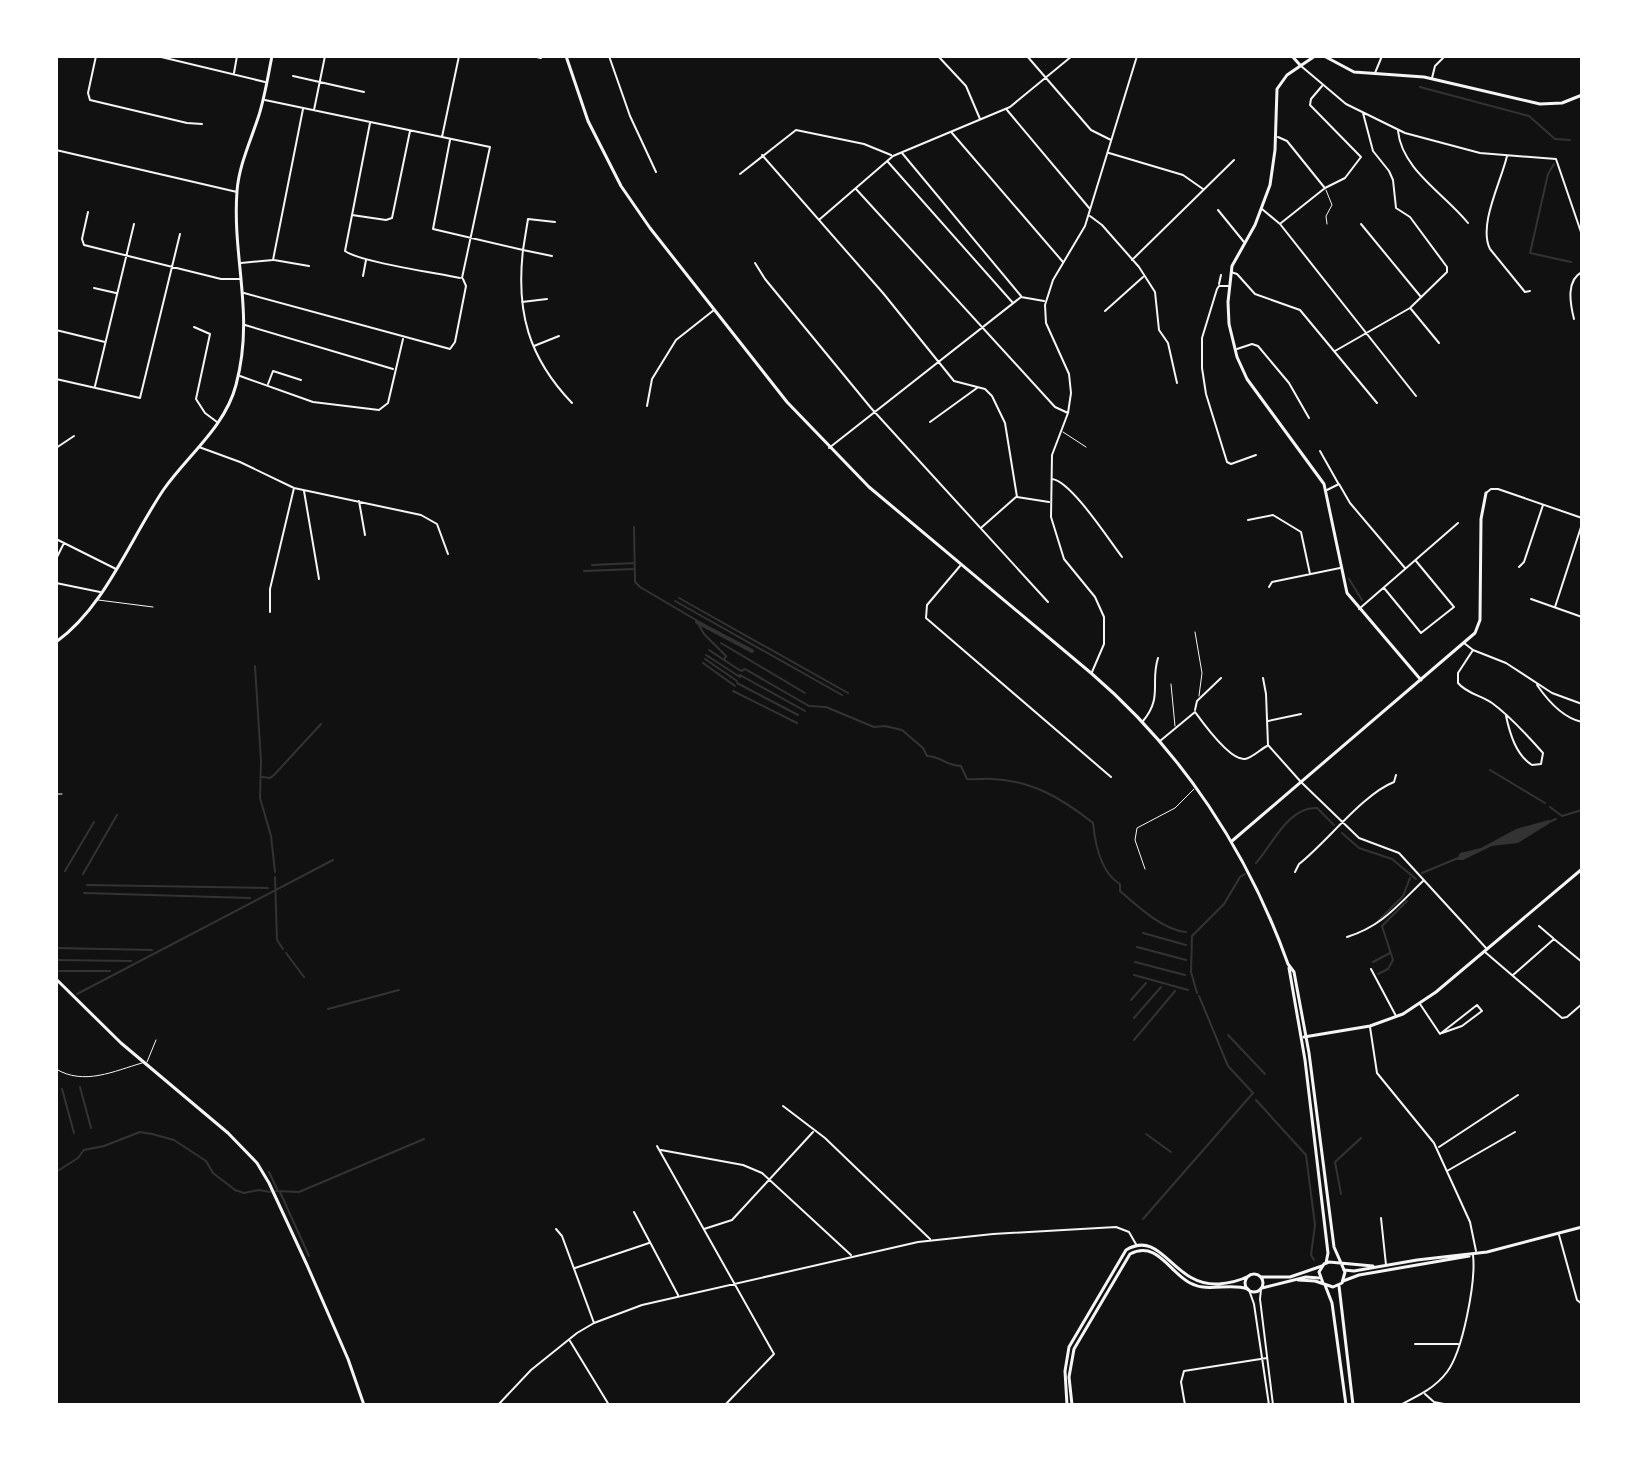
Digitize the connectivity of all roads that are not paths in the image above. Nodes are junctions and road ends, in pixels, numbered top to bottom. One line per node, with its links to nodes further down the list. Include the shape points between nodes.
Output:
1 (96, 56): 38 (street, via 90,100)
2 (157, 56): 21 (street)
3 (237, 56): 21 (street)
4 (272, 56): 26 (street)
5 (325, 56): 27 (street)
6 (459, 56): 42 (street)
7 (532, 56): 19 (street)
8 (566, 56): 112 (street, via 588,121 621,186)
9 (609, 56): 54 (street)
10 (938, 56): 36 (street, via 966,86)
11 (1027, 56): 24 (street)
12 (1072, 56): 24 (street)
13 (1137, 56): 45 (street)
14 (1292, 56): 20 (street)
15 (1315, 56): 20 (street)
16 (1324, 56): 22 (street, via 1349,71)
17 (1382, 56): 22 (street)
18 (1445, 56): 25 (street)
19 (541, 58)
20 (1300, 65): 28 (street); 43 (street, via 1277,89)
21 (233, 74): 26 (street)
22 (1375, 74): 25 (street)
23 (293, 76): 27 (street)
24 (1047, 79): 33 (street); 45 (street, via 1091,130)
25 (1431, 79): 30 (street, via 1544,104)
26 (267, 82): 31 (street)
27 (319, 82): 29 (street); 34 (street)
28 (1323, 86): 35 (street); 56 (street, via 1310,105 1361,157 1345,178)
29 (364, 92)
30 (1582, 95)
31 (264, 99): 32 (street); 59 (street)
32 (303, 108): 34 (street); 85 (street)
33 (1006, 109): 36 (street); 60 (street)
34 (313, 110): 37 (street)
35 (1363, 113): 39 (street); 106 (street, via 1373,151 1391,175 1396,208 1410,217 1447,267 1446,276)
36 (981, 120): 41 (street)
37 (370, 122): 40 (street); 64 (street)
38 (202, 124)
39 (1399, 129): 50 (street, via 1464,149); 70 (street, via 1414,168)
40 (411, 130): 42 (street); 64 (street, via 392,218)
41 (952, 132): 47 (street); 89 (street)
42 (442, 137): 44 (street)
43 (1275, 137): 56 (street, via 1287,141); 61 (street)
44 (450, 138): 77 (street, via 433,229); 77 (street, via 490,147)
45 (1112, 141): 48 (street)
46 (56, 150): 59 (street)
47 (902, 153): 51 (street); 79 (street)
48 (1108, 153): 58 (street, via 1183,175); 60 (street)
49 (762, 155): 51 (street, via 796,130 864,144); 55 (street); 68 (street)
50 (1507, 155): 65 (street, via 1556,159); 102 (street, via 1486,242 1525,292)
51 (893, 156): 53 (street)
52 (1234, 160): 58 (street)
53 (888, 161): 57 (street); 83 (street)
54 (656, 172)
55 (740, 174)
56 (1325, 188): 72 (street); 73 (lane, via 1332,205)
57 (856, 189): 68 (street); 117 (street)
58 (1204, 190): 86 (street)
59 (237, 192): 87 (street)
60 (1091, 209): 67 (street)
61 (1262, 209): 72 (street); 78 (street)
62 (1218, 210): 78 (street)
63 (88, 212): 81 (street, via 82,244)
64 (352, 214): 84 (street, via 345,251)
65 (1575, 215): 66 (street); 76 (street)
66 (1582, 215)
67 (1088, 216): 86 (street); 89 (street)
68 (819, 220): 127 (street)
69 (555, 222): 80 (street, via 528,219)
70 (1468, 223)
71 (134, 224): 81 (street)
72 (1280, 224): 119 (street)
73 (1327, 224)
74 (1361, 224): 106 (street)
75 (180, 234): 91 (street)
76 (1582, 235)
77 (472, 238): 80 (street); 97 (street)
78 (1245, 243): 92 (street)
79 (982, 249): 83 (street); 105 (street)
80 (523, 250): 82 (street); 109 (street)
81 (127, 256): 91 (street); 104 (street)
82 (552, 256)
83 (974, 256): 110 (street)
84 (366, 259): 96 (street); 97 (street)
85 (273, 260): 87 (street); 90 (street)
86 (1132, 260): 94 (street)
87 (241, 263): 98 (street)
88 (755, 263): 140 (street)
89 (1064, 263): 108 (street)
90 (309, 266)
91 (173, 267): 98 (street); 135 (street, via 140,398)
92 (1230, 271): 100 (street); 126 (street, via 1255,294 1300,310)
93 (1582, 272): 114 (street, via 1572,280)
94 (1144, 275): 113 (street); 132 (street, via 1156,295 1159,330 1168,343)
95 (1221, 275): 99 (street)
96 (363, 276)
97 (462, 278): 121 (street, via 466,286 450,349)
98 (242, 279): 103 (street)
99 (1219, 286): 100 (street); 152 (street, via 1202,338 1204,387 1227,462)
100 (1229, 286): 125 (street)
101 (94, 288): 104 (street)
102 (1530, 291)
103 (244, 293): 115 (street); 121 (street)
104 (118, 294): 122 (street)
105 (1021, 297): 108 (street); 110 (street)
106 (1422, 298): 111 (street)
107 (547, 299): 109 (street)
108 (1045, 301): 141 (street, via 1046,323 1069,374)
109 (521, 302): 124 (street)
110 (1013, 303): 117 (street)
111 (1410, 308): 119 (street); 123 (street)
112 (714, 310): 139 (street, via 676,340 652,379); 150 (street)
113 (1105, 311)
114 (1574, 319)
115 (245, 325): 128 (street); 129 (street)
116 (194, 327): 144 (street, via 210,334 196,399)
117 (981, 328): 127 (street); 141 (street, via 1055,407)
118 (56, 330): 122 (street)
119 (1365, 333): 126 (street); 136 (street)
120 (559, 336): 124 (street)
121 (404, 338): 128 (street)
122 (106, 342): 135 (street)
123 (1439, 343)
124 (533, 346): 137 (street)
125 (1235, 350): 142 (street, via 1258,346); 156 (street, via 1253,388)
126 (1335, 351): 138 (street)
127 (940, 363): 134 (street, via 954,381); 140 (street)
128 (396, 370): 133 (street, via 388,403 379,410 313,402)
129 (238, 375): 133 (street); 144 (street)
130 (56, 379): 135 (street)
131 (301, 380): 133 (street, via 273,371)
132 (1177, 383)
133 (268, 385)
134 (978, 387): 143 (street); 159 (street, via 992,396 1003,415)
135 (95, 388)
136 (1416, 396)
137 (572, 403)
138 (1377, 403)
139 (647, 406)
140 (876, 412): 150 (street); 167 (street)
141 (1068, 413): 145 (street)
142 (1309, 418)
143 (930, 422)
144 (218, 423): 147 (street)
145 (1061, 431): 148 (lane); 153 (street)
146 (74, 436): 149 (street)
147 (198, 447): 155 (street); 178 (street, via 161,494)
148 (1086, 447)
149 (56, 448)
150 (829, 448): 175 (street)
151 (1320, 451): 154 (street)
152 (1256, 455)
153 (1051, 479): 161 (street); 172 (street, via 1070,490)
154 (1339, 484): 156 (street); 179 (street)
155 (294, 488): 157 (street); 192 (street, via 270,589)
156 (1327, 490): 177 (street)
157 (304, 491): 160 (street); 181 (street)
158 (1486, 493): 162 (street, via 1498,489); 197 (street, via 1480,620)
159 (1017, 497): 161 (street); 167 (street)
160 (359, 500): 168 (street); 171 (street, via 415,513 437,524)
161 (1050, 502): 200 (street, via 1060,551 1104,617 1104,644)
162 (1543, 504): 163 (street); 176 (street)
163 (1582, 518)
164 (1248, 520): 180 (street, via 1271,515 1301,532)
165 (1458, 523): 174 (street)
166 (1582, 524): 190 (street)
167 (981, 528): 188 (street)
168 (365, 535)
169 (56, 539): 170 (street)
170 (64, 542): 173 (street); 178 (street)
171 (448, 554)
172 (1122, 557)
173 (56, 559)
174 (1416, 561): 179 (street); 184 (street, via 1454,607 1421,633)
175 (960, 565): 200 (street); 218 (street, via 927,605 926,618)
176 (1519, 567)
177 (1341, 568): 180 (street); 191 (street, via 1346,590)
178 (116, 569): 185 (street)
179 (1405, 569): 184 (street)
180 (1310, 574): 183 (street)
181 (319, 579)
182 (56, 583): 185 (street)
183 (1269, 587)
184 (1384, 588): 191 (street)
185 (100, 592): 187 (street)
186 (1531, 599): 190 (street)
187 (96, 600): 189 (lane); 196 (street, via 83,620)
188 (1048, 602)
189 (153, 607)
190 (1555, 607): 193 (street)
191 (1359, 609): 203 (street)
192 (270, 612)
193 (1582, 617)
194 (1195, 632): 206 (lane, via 1202,673)
195 (56, 635): 196 (street)
196 (58, 640)
197 (1464, 643): 198 (street); 203 (street)
198 (1473, 650): 205 (street, via 1506,663); 210 (street, via 1458,673 1458,683)
199 (1158, 658): 211 (street, via 1156,697)
200 (1091, 673): 211 (street)
201 (1221, 678): 206 (street)
202 (1263, 678): 212 (street)
203 (1421, 680): 219 (street)
204 (1171, 684): 214 (lane)
205 (1536, 684): 207 (street); 213 (street, via 1557,709)
206 (1197, 701): 208 (street)
207 (1582, 704)
208 (1195, 712): 214 (street); 216 (street, via 1215,739 1238,757 1247,758)
209 (1301, 714): 212 (street)
210 (1506, 716): 210 (street, via 1522,758 1541,764 1541,750)
211 (1142, 721): 215 (street)
212 (1268, 721): 216 (street)
213 (1582, 722)
214 (1176, 728): 215 (street)
215 (1160, 741): 220 (street)
216 (1268, 745): 219 (street)
217 (1396, 775): 223 (street)
218 (1111, 777)
219 (1301, 782): 223 (street); 224 (street)
220 (1196, 787): 224 (street); 225 (lane, via 1175,808 1137,828 1135,840)
221 (56, 794): 222 (lane)
222 (62, 794)
223 (1343, 823): 227 (street); 228 (street, via 1361,840 1397,851)
224 (1232, 841): 242 (street, via 1288,964)
225 (1145, 869)
226 (1582, 869): 232 (street)
227 (1295, 872)
228 (1424, 880): 230 (street, via 1376,926); 232 (street)
229 (1539, 926): 231 (street)
230 (1347, 937)
231 (1554, 939): 233 (street); 235 (street)
232 (1486, 950): 235 (street); 237 (street)
233 (1582, 962)
234 (1371, 969): 239 (street)
235 (1512, 976): 238 (street, via 1564,1018)
236 (56, 979): 244 (street)
237 (1420, 1003): 239 (street); 241 (street)
238 (1582, 1004)
239 (1397, 1017): 240 (street)
240 (1370, 1026): 242 (street); 250 (street, via 1379,1078)
241 (1442, 1033): 241 (street, via 1462,1026 1482,1011 1477,1005)
242 (1304, 1037): 264 (street); 265 (street, via 1327,1246)
243 (156, 1040): 244 (lane)
244 (144, 1063): 245 (lane, via 102,1076 70,1076); 289 (street, via 228,1133 262,1170)
245 (56, 1069)
246 (1518, 1095): 250 (street)
247 (783, 1106): 248 (street)
248 (814, 1131): 252 (street); 259 (street)
249 (1515, 1132): 251 (street)
250 (1437, 1149): 251 (street)
251 (1447, 1171): 262 (street, via 1470,1222)
252 (769, 1178): 257 (street, via 732,1220); 257 (street, via 743,1165 658,1148); 263 (street)
253 (634, 1212): 260 (street)
254 (1381, 1218): 267 (street)
255 (1582, 1227): 258 (street)
256 (556, 1229): 268 (street)
257 (704, 1229): 275 (street)
258 (1559, 1234): 262 (street); 281 (street)
259 (931, 1241): 261 (street, via 1116,1227 1129,1232); 263 (street)
260 (650, 1243): 268 (street); 280 (street)
261 (1137, 1248): 270 (street, via 1154,1248 1198,1282 1225,1283); 279 (street, via 1155,1253 1197,1286); 293 (street, via 1126,1258 1074,1349)
262 (1475, 1254): 267 (street); 267 (street); 285 (street)
263 (852, 1256): 275 (street)
264 (1340, 1264): 265 (street); 266 (street); 269 (street)
265 (1324, 1265): 271 (street, via 1290,1277); 272 (street)
266 (1373, 1266): 267 (street); 269 (street)
267 (1386, 1267): 274 (street)
268 (574, 1268): 282 (street)
269 (1344, 1270): 274 (street)
270 (1249, 1276): 271 (street); 279 (street)
271 (1261, 1277): 278 (street)
272 (1319, 1278): 273 (street); 276 (street)
273 (1298, 1280): 276 (street); 278 (street)
274 (1343, 1281): 277 (street)
275 (735, 1284): 280 (street); 292 (street, via 774,1354)
276 (1324, 1284): 277 (street); 296 (street, via 1332,1303)
277 (1339, 1285): 297 (street)
278 (1261, 1288): 279 (street); 286 (street)
279 (1248, 1290): 287 (street)
280 (679, 1296): 282 (street)
281 (1582, 1304)
282 (594, 1323): 283 (street)
283 (569, 1340): 290 (street); 291 (street)
284 (1415, 1344): 285 (street)
285 (1459, 1344): 288 (street, via 1448,1371)
286 (1267, 1358): 287 (street); 295 (street)
287 (1262, 1359): 294 (street, via 1184,1371); 295 (street)
288 (1425, 1393): 298 (street); 299 (street, via 1434,1402)
289 (364, 1405)
290 (498, 1405)
291 (609, 1405)
292 (725, 1405)
293 (1070, 1405)
294 (1185, 1405)
295 (1271, 1405)
296 (1346, 1405)
297 (1353, 1405)
298 (1400, 1405)
299 (1449, 1405)

